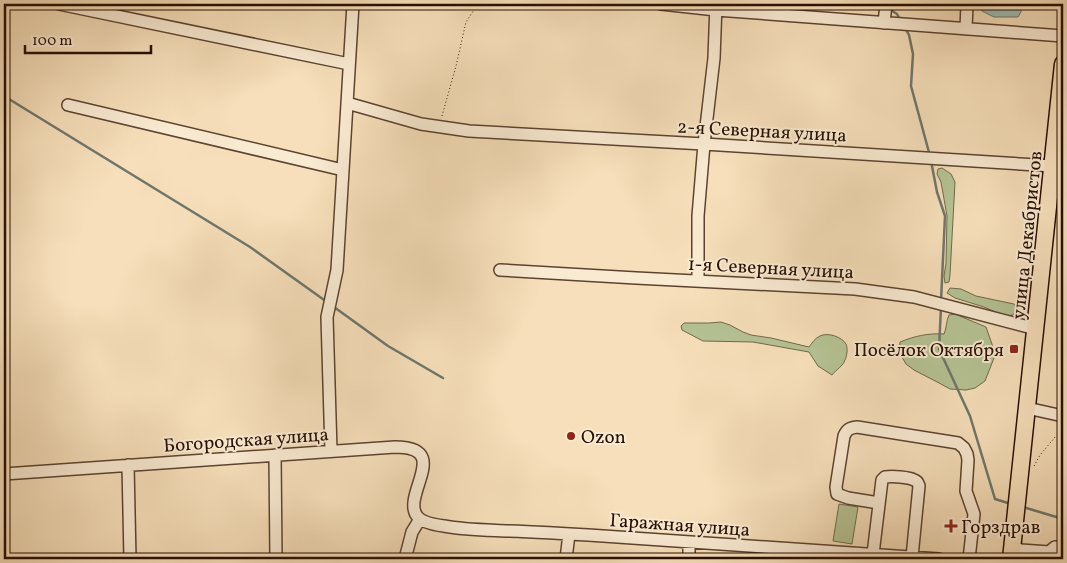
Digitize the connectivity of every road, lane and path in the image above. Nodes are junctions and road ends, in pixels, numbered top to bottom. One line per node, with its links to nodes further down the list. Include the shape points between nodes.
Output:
1 (59, 4): 13 (street)
2 (353, 4): 13 (street)
3 (478, 4): 17 (path, via 466,22)
4 (661, 4): 8 (street)
5 (803, 4): 9 (street)
6 (886, 4): 10 (street)
7 (967, 4): 11 (street)
8 (716, 7): 9 (street); 18 (street)
9 (802, 16): 10 (street)
10 (884, 22): 11 (street)
11 (966, 29): 12 (street)
12 (1063, 36)
13 (349, 64): 15 (street)
14 (1063, 64): 19 (highway, улица Декабристов)
15 (347, 103): 17 (street, 2-я Северная улица); 20 (street)
16 (68, 105): 20 (street)
17 (438, 127): 18 (street, 2-я Северная улица)
18 (704, 144): 19 (street, 2-я Северная улица); 22 (street, via 698,216)
19 (1053, 166): 23 (highway, улица Декабристов)
20 (343, 170): 27 (street, via 337,270 327,317)
21 (500, 270): 22 (street, 1-я Северная улица)
22 (698, 281): 23 (street, 1-я Северная улица, via 855,289 914,298)
23 (1036, 329): 24 (highway, улица Декабристов)
24 (1027, 408): 25 (street); 37 (highway, улица Декабристов)
25 (1063, 416)
26 (1063, 434): 30 (path, via 1056,436)
27 (331, 451): 28 (street, Богородская улица); 33 (street, Богородская улица, via 413,449 423,462 413,507)
28 (275, 455): 29 (street, Богородская улица); 42 (street)
29 (128, 465): 31 (street, Богородская улица); 41 (street)
30 (1033, 467)
31 (4, 474)
32 (879, 503): 38 (street); 40 (street, via 885,477 917,482); 47 (street, via 837,494 847,430 858,427 958,443 967,454 966,491 974,514)
33 (420, 519): 34 (street, Гаражная улица, via 446,527); 43 (street, via 412,532)
34 (569, 534): 35 (street, Гаражная улица); 44 (street)
35 (689, 542): 39 (street, Гаражная улица); 45 (street)
36 (1063, 548): 37 (street, via 1055,547 1049,552 1021,550)
37 (1012, 553)
38 (873, 554): 39 (street, Гаражная улица); 40 (street, Гаражная улица)
39 (849, 556)
40 (912, 557): 46 (street, Гаражная улица)
41 (130, 559)
42 (276, 559)
43 (405, 559)
44 (566, 559)
45 (689, 559)
46 (939, 559)
47 (969, 559)

